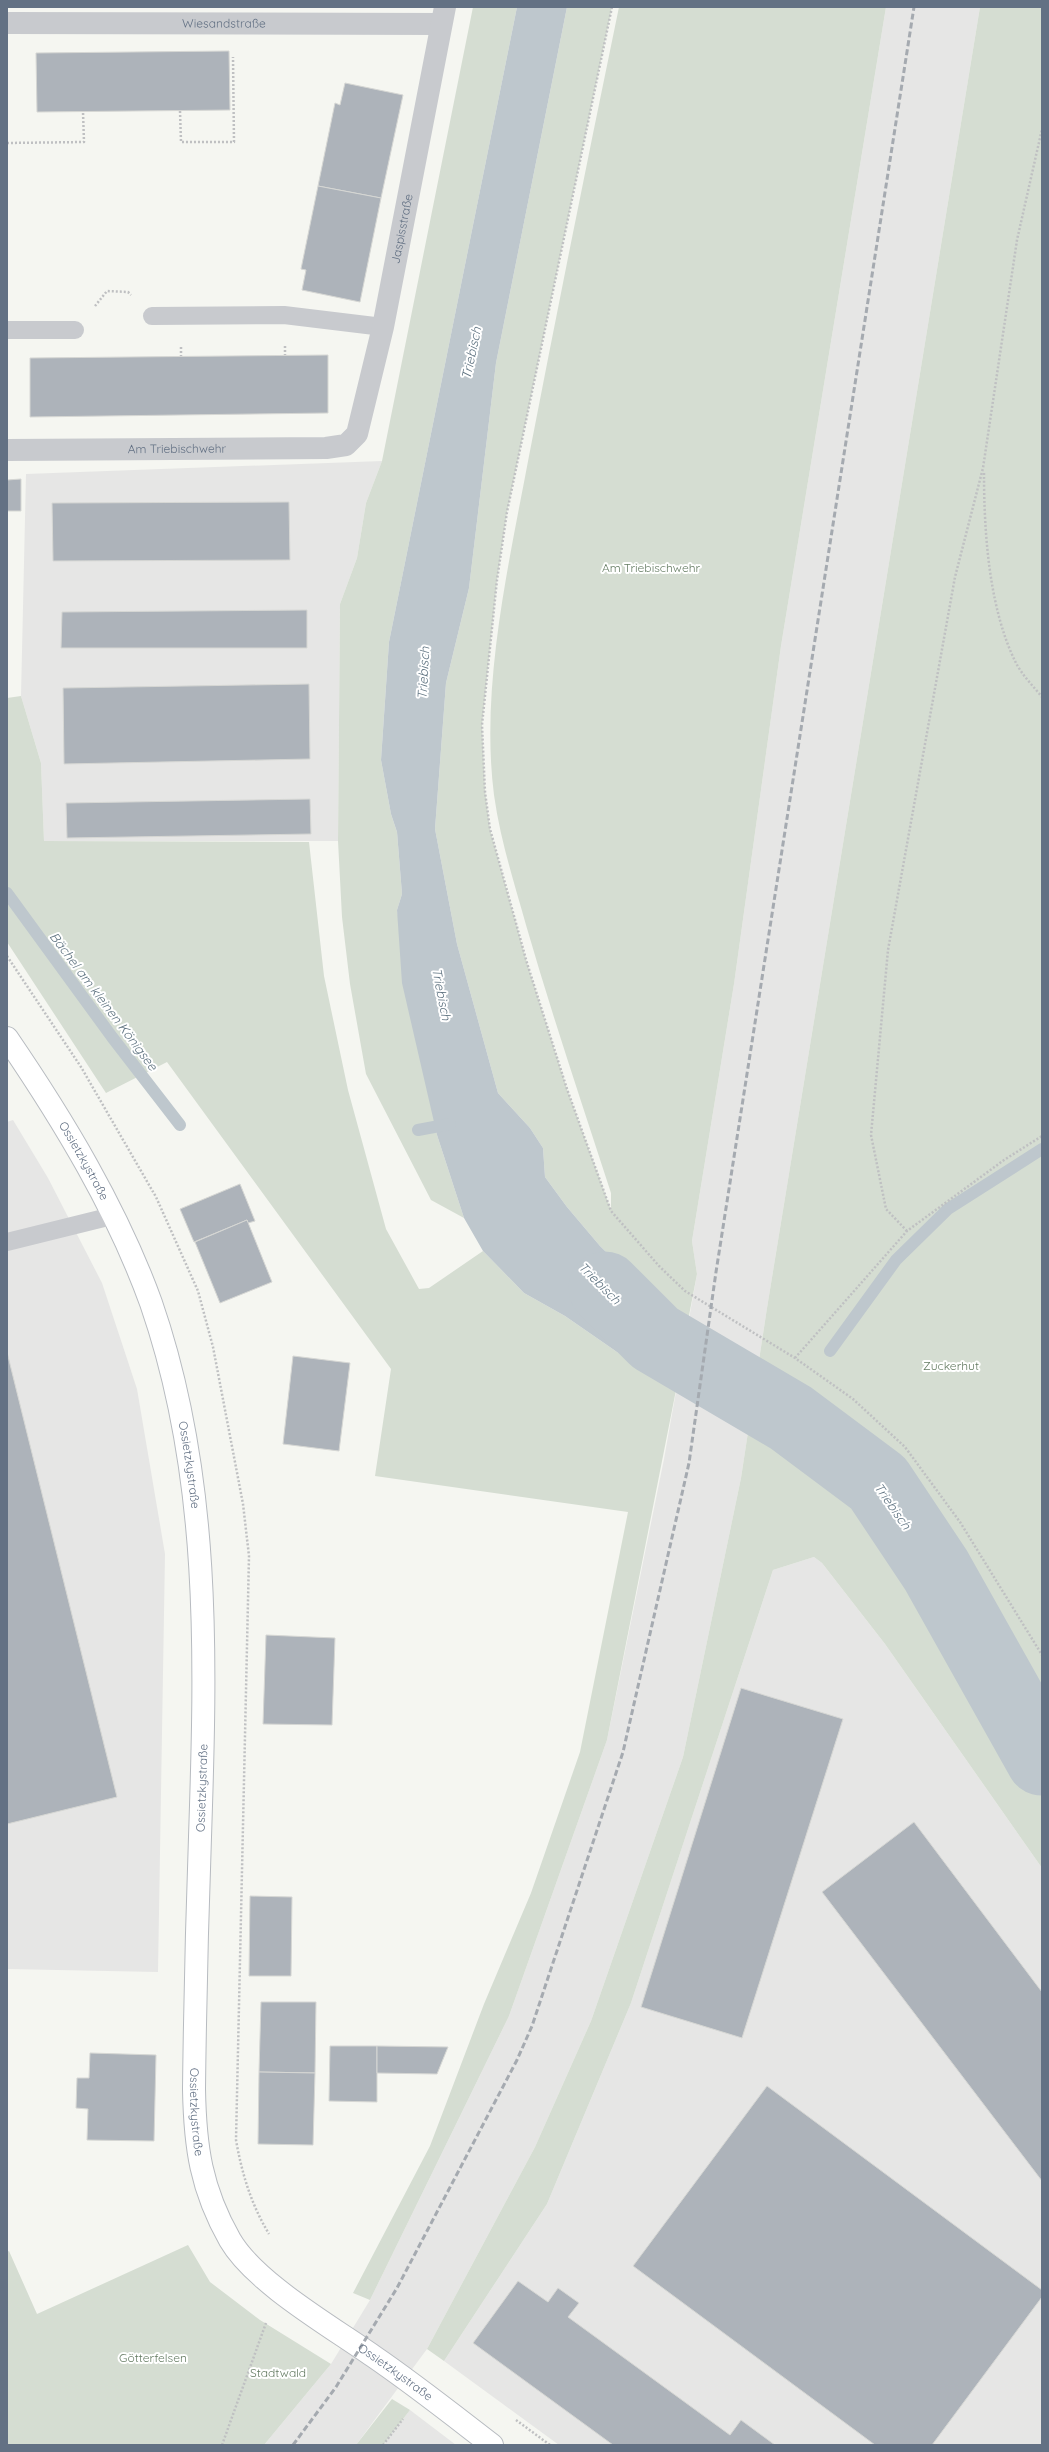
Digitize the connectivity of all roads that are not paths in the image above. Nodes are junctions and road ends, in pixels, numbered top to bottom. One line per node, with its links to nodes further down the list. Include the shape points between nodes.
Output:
1 (443, 16): 2 (street, Wiesandstraße, via 233,24); 4 (street, Jaspisstraße)
2 (7, 23)
3 (152, 316): 4 (lane, via 284,315)
4 (383, 327): 7 (street, Jaspisstraße, via 357,434)
5 (7, 330): 6 (lane)
6 (75, 330)
7 (346, 445): 8 (street, Am Triebischwehr, via 326,448)
8 (7, 450)
9 (7, 1038): 10 (main road, Ossietzkystraße, via 65,1127)
10 (112, 1216): 11 (lane); 12 (main road, Ossietzkystraße, via 150,1301 162,1338 186,1445 200,1536 205,1644 194,2082 197,2156 205,2185 231,2241 247,2263)
11 (7, 1242)
12 (492, 2445)

